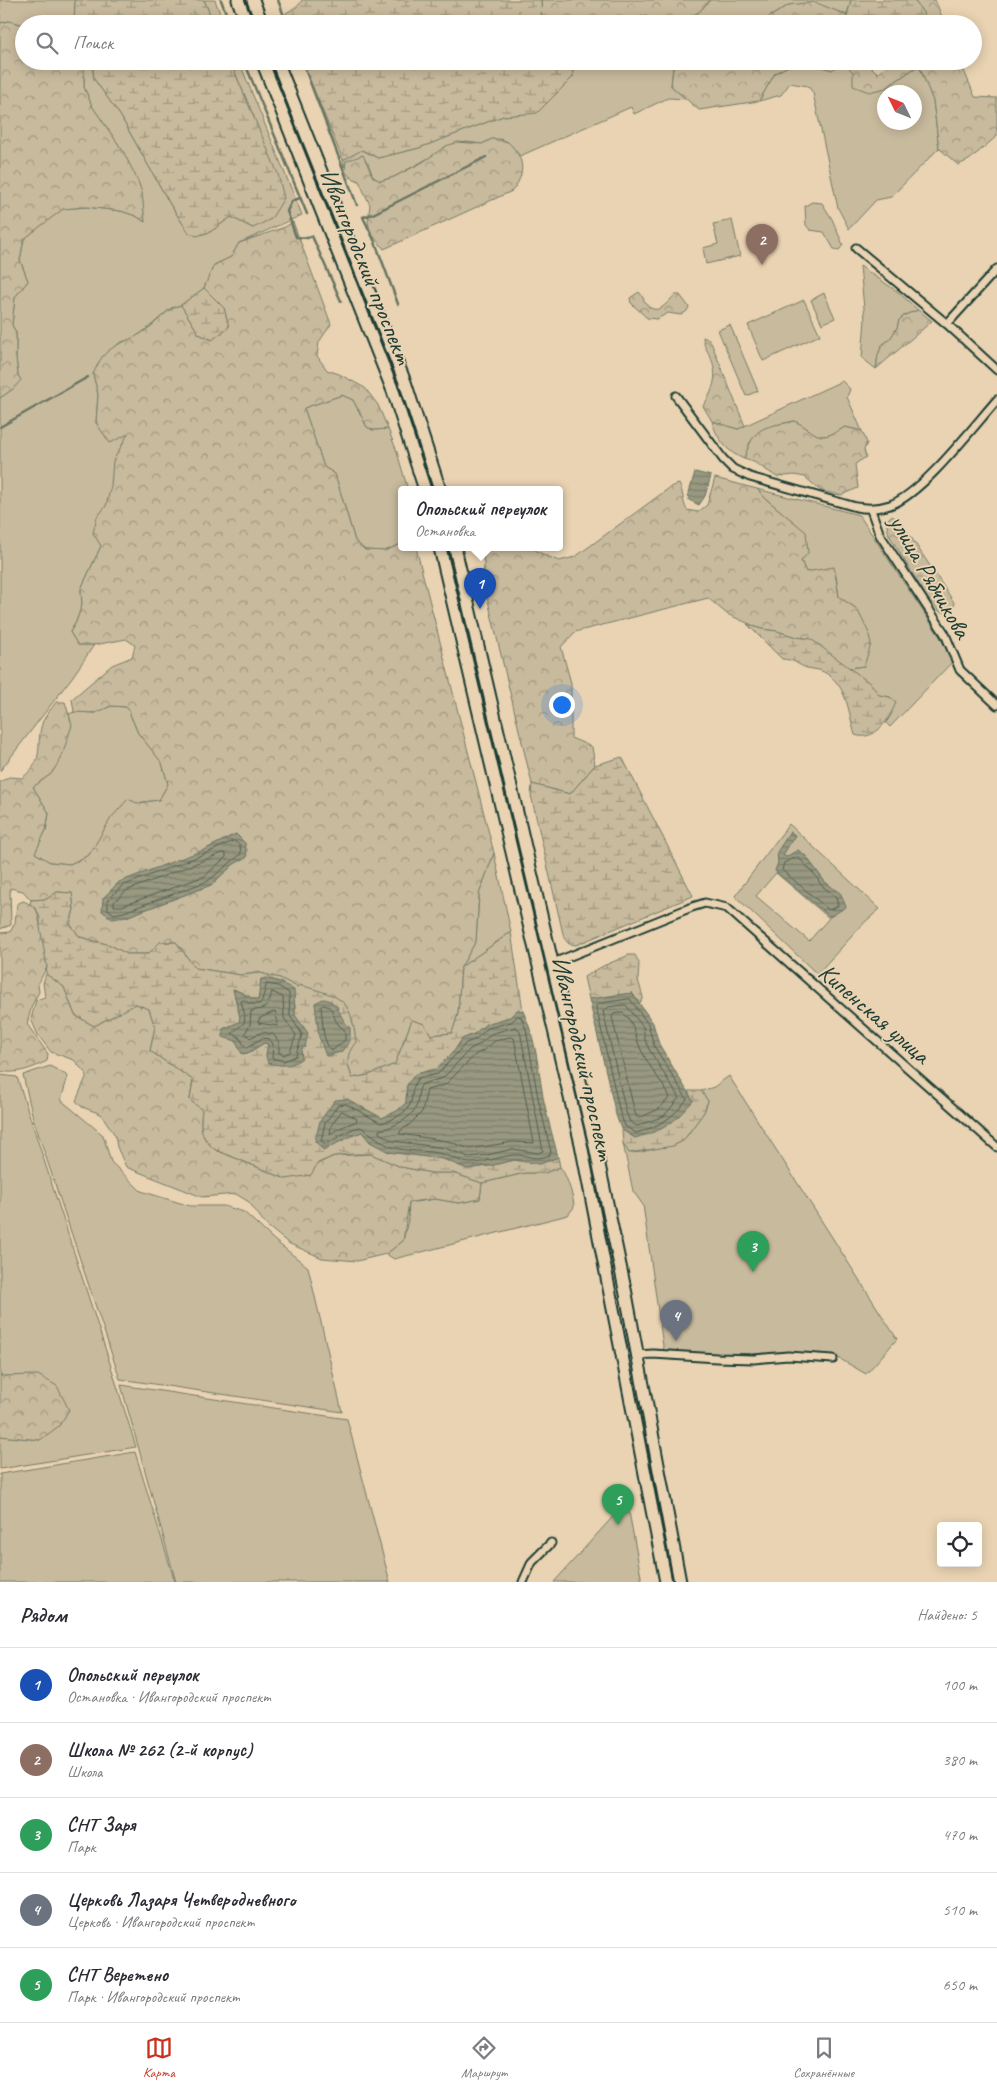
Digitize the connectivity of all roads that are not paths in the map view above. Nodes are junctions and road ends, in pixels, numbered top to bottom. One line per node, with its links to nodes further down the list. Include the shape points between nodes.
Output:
1 (238, 0): 3 (highway)
2 (253, 0): 4 (highway)
3 (244, 15)
4 (259, 15)
5 (266, 70): 13 (highway, Ивангородский проспект, via 389,382)
6 (281, 70): 14 (highway, Ивангородский проспект, via 405,382)
7 (856, 248): 9 (street)
8 (997, 269): 9 (street)
9 (947, 324): 10 (street)
10 (997, 370)
11 (676, 396): 15 (street, via 732,469 760,480)
12 (997, 400): 15 (street, via 919,487 891,505)
13 (424, 486)
14 (439, 486)
15 (871, 510): 18 (street, улица Рябчикова, via 880,535 945,634 960,670)
16 (441, 551): 25 (highway, Ивангородский проспект, via 581,1144)
17 (456, 551): 19 (highway, Ивангородский проспект)
18 (997, 705)
19 (553, 963): 20 (street, Кипенская улица, via 692,906 704,903 727,908); 21 (highway, Ивангородский проспект, via 594,1141)
20 (997, 1147)
21 (637, 1355): 22 (street); 26 (highway, Ивангородский проспект)
22 (833, 1358)
23 (551, 1543): 24 (street, via 532,1562)
24 (523, 1582)
25 (666, 1582)
26 (680, 1582)

